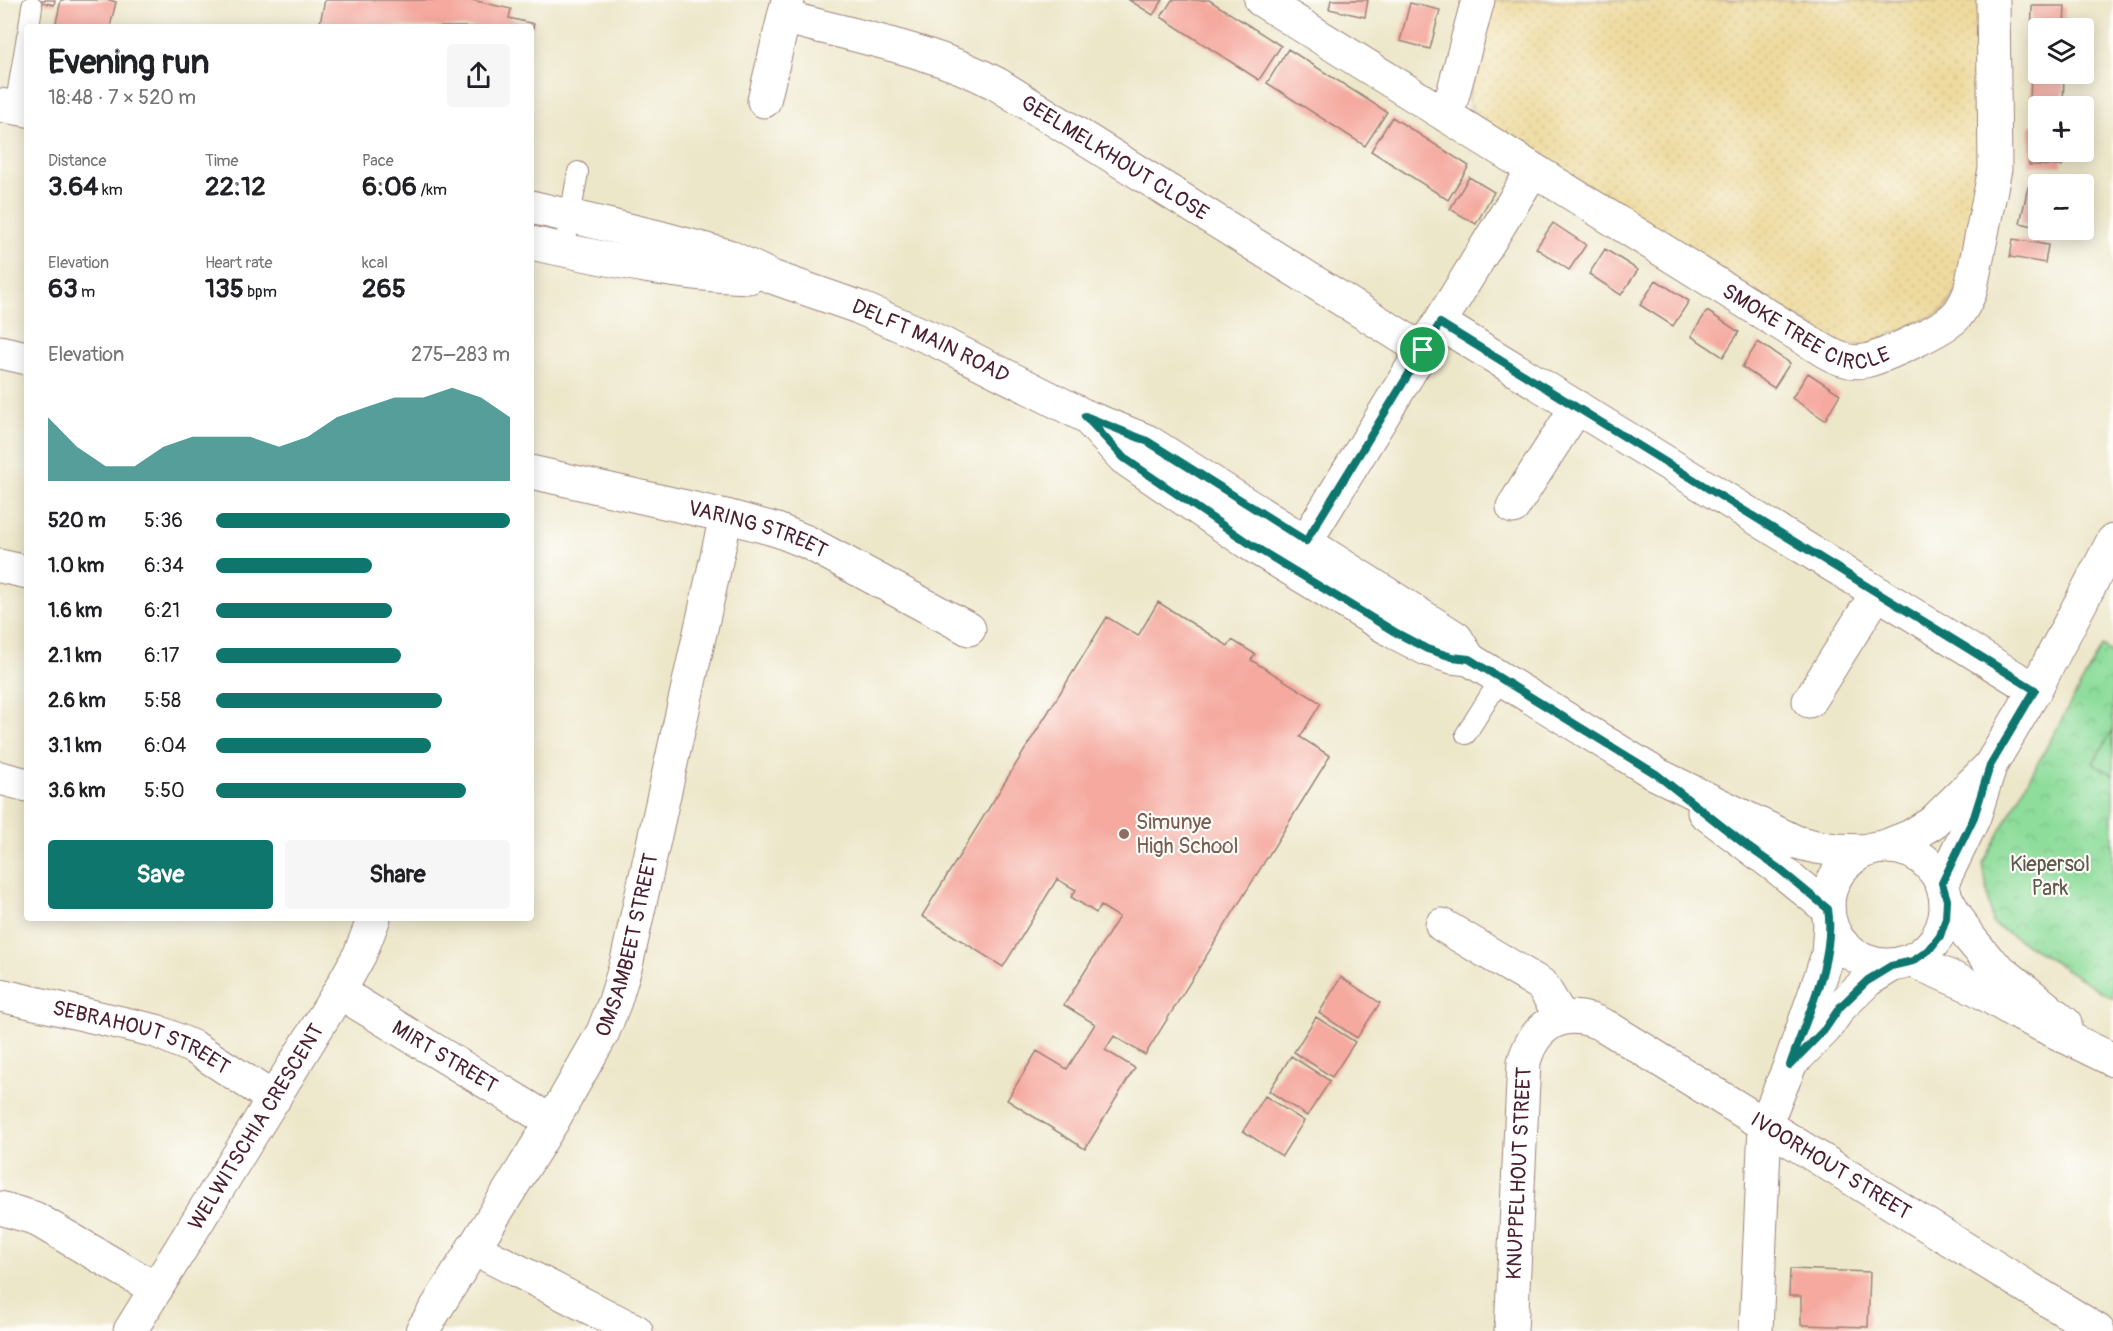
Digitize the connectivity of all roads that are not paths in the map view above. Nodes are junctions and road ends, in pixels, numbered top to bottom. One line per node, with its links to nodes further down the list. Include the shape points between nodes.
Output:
1 (1262, 0): 10 (street, SMOKE TREE CIRCLE)
2 (1478, 0): 10 (street)
3 (1993, 0): 11 (street, SMOKE TREE CIRCLE, via 1995,169 1970,292 1960,311 1945,326 1880,356 1865,361 1837,358)
4 (32, 6): 6 (lane)
5 (786, 8): 8 (street, GEELMELKHOUT CLOSE); 18 (street, GEELMELKHOUT CLOSE, via 973,71)
6 (29, 24)
7 (24, 53): 9 (lane)
8 (764, 101)
9 (14, 108)
10 (1447, 116): 11 (street, SMOKE TREE CIRCLE)
11 (1533, 170): 18 (street)
12 (578, 171): 14 (lane)
13 (534, 214): 14 (street, DELFT MAIN ROAD)
14 (570, 216): 16 (lane); 17 (street, DELFT MAIN ROAD, via 728,256)
15 (534, 244): 16 (street, DELFT MAIN ROAD)
16 (564, 250): 17 (street, DELFT MAIN ROAD, via 681,271)
17 (772, 277): 26 (street, DELFT MAIN ROAD, via 858,307 935,340 1085,416 1124,458 1250,544)
18 (1432, 336): 21 (street, GEELMELKHOUT CLOSE); 26 (street)
19 (0, 352): 20 (street)
20 (24, 357)
21 (1577, 407): 23 (street); 29 (street, GEELMELKHOUT CLOSE)
22 (534, 473): 24 (street, VARING STREET)
23 (1513, 507)
24 (726, 516): 30 (street, VARING STREET, via 807,542); 51 (street, OMSAMBEET STREET, via 627,962 603,1032)
25 (2113, 541): 32 (street)
26 (1299, 555): 31 (street, DELFT MAIN ROAD, via 1395,632 1427,649 1469,659)
27 (0, 566): 28 (street)
28 (24, 571)
29 (1877, 593): 32 (street, GEELMELKHOUT CLOSE); 33 (street)
30 (969, 629)
31 (1501, 678): 34 (lane); 36 (street, DELFT MAIN ROAD)
32 (2035, 690): 35 (street)
33 (1809, 700)
34 (1466, 734)
35 (1990, 766): 39 (street, via 1932,823 1911,836); 40 (street)
36 (1656, 774): 39 (street, DELFT MAIN ROAD, via 1796,842 1836,850); 41 (street, DELFT MAIN ROAD, via 1778,868)
37 (0, 778): 38 (street)
38 (24, 784)
39 (1875, 849): 40 (street, via 1904,849 1920,856 1933,868); 41 (street, via 1849,861 1836,874 1829,891)
40 (1945, 891): 44 (street, via 1946,918 1940,936 1929,950); 48 (street, via 1968,936 1989,962)
41 (1829, 916): 44 (street, via 1846,950 1867,962); 49 (street, via 1828,954)
42 (373, 921): 45 (street, WELWITSCHIA CRESCENT)
43 (1442, 925): 47 (street, via 1542,986)
44 (1902, 963): 48 (street, via 1975,988); 49 (street, via 1868,980)
45 (339, 992): 50 (street, WELWITSCHIA CRESCENT); 51 (street, MIRT STREET)
46 (0, 995): 50 (street, SEBRAHOUT STREET, via 156,1031 195,1048)
47 (1555, 1021): 52 (street, IVOORHOUT STREET, via 1577,1016 1600,1023); 59 (street, KNUPPELHOUT STREET, via 1536,1034 1524,1062)
48 (2107, 1056)
49 (1790, 1065): 52 (street)
50 (274, 1099): 55 (street, WELWITSCHIA CRESCENT)
51 (552, 1122): 54 (street, OMSAMBEET STREET)
52 (1765, 1125): 60 (street); 61 (street, IVOORHOUT STREET)
53 (0, 1208): 55 (street, via 34,1218)
54 (474, 1248): 57 (street, OMSAMBEET STREET); 58 (street)
55 (156, 1289): 56 (street, WELWITSCHIA CRESCENT)
56 (130, 1331)
57 (422, 1331)
58 (636, 1331)
59 (1511, 1331)
60 (1756, 1331)
61 (2098, 1331)

